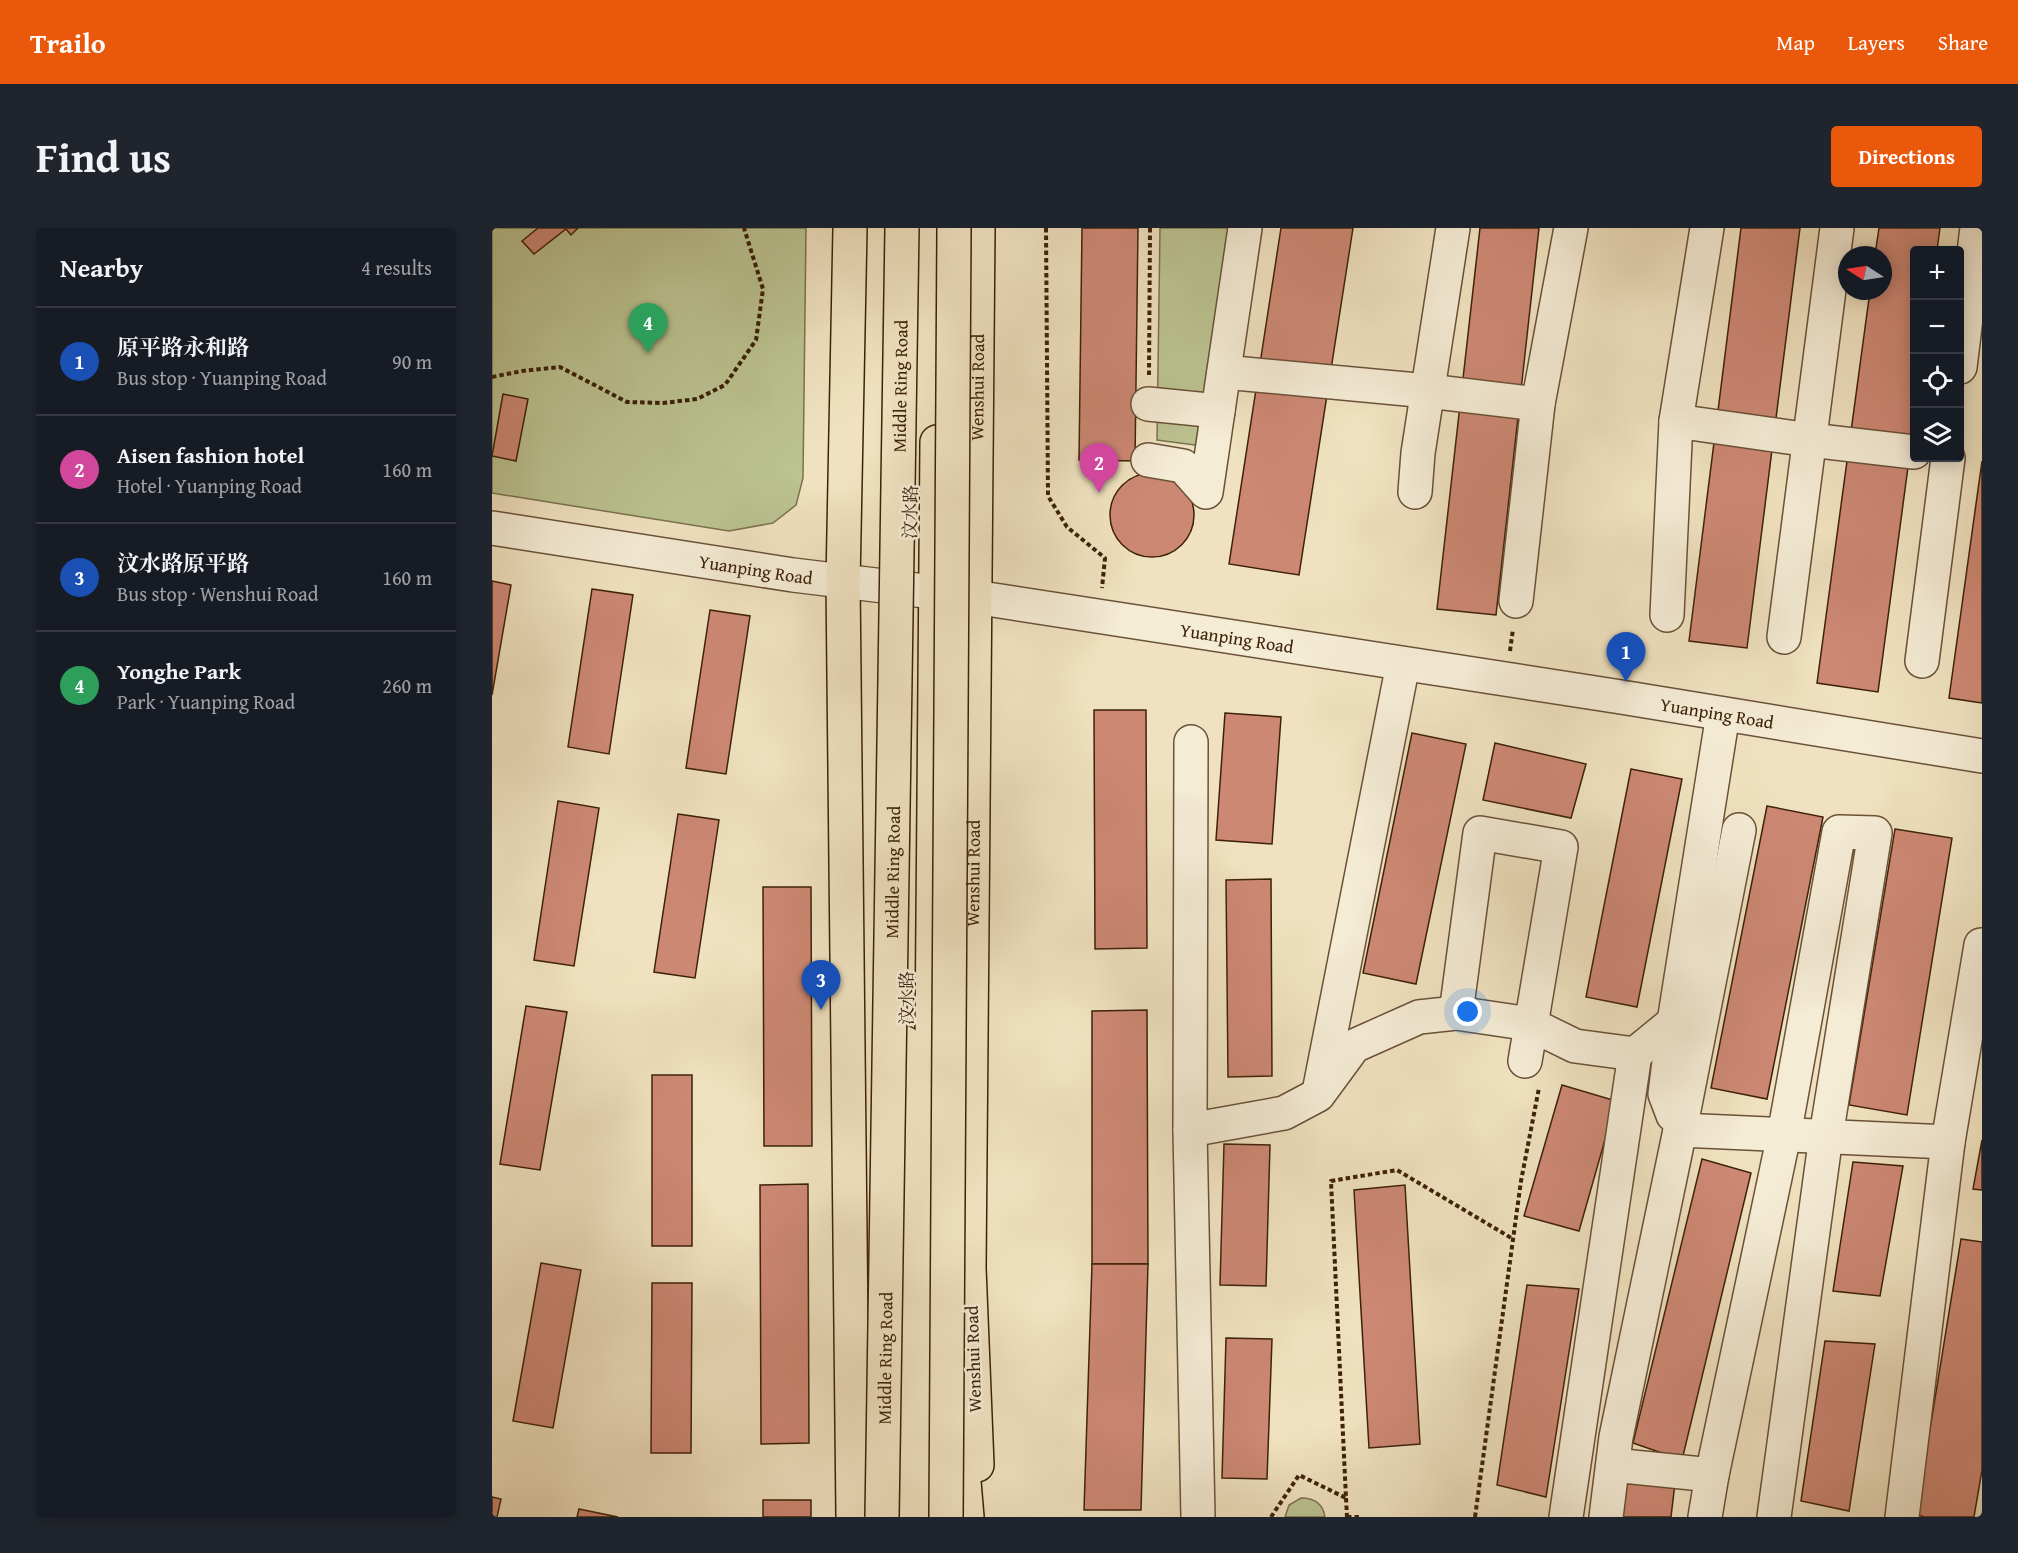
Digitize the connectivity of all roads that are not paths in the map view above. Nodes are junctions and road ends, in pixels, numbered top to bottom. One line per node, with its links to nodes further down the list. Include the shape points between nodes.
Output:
1 (850, 228): 26 (main road)
2 (902, 228): 55 (main road, Middle Ring Road, bridge)
3 (917, 228): 27 (main road, 汶水路)
4 (940, 228): 27 (main road, 汶水路)
5 (954, 228): 51 (main road, bridge)
6 (978, 228): 28 (main road, Wenshui Road)
7 (1245, 228): 14 (street)
8 (1453, 228): 15 (street)
9 (1571, 228): 16 (street)
10 (1707, 228): 19 (street)
11 (1837, 228): 20 (street)
12 (1977, 228): 13 (street)
13 (1961, 354)
14 (1224, 372): 15 (street); 18 (street)
15 (1428, 391): 16 (street); 24 (street)
16 (1538, 404): 29 (street)
17 (1148, 405): 18 (street)
18 (1218, 411): 22 (street, via 1206,492 1183,466)
19 (1676, 421): 20 (street); 30 (street)
20 (1810, 440): 21 (street); 31 (street)
21 (1910, 452)
22 (1148, 460)
23 (1947, 462): 32 (street)
24 (1415, 492)
25 (492, 528): 26 (street, Yuanping Road)
26 (843, 582): 27 (street, Yuanping Road); 54 (main road)
27 (922, 591): 28 (street, Yuanping Road); 50 (main road, 汶水路); 56 (main road, 汶水路)
28 (974, 597): 33 (street, Yuanping Road); 51 (main road, Wenshui Road)
29 (1516, 601)
30 (1667, 615)
31 (1784, 637)
32 (1922, 661)
33 (1403, 664): 34 (street, Yuanping Road); 44 (street)
34 (1723, 714): 36 (street, Yuanping Road); 40 (street)
35 (1191, 742): 45 (street)
36 (1982, 756)
37 (1739, 830): 46 (street)
38 (1981, 945): 49 (street)
39 (1456, 1013): 41 (street); 41 (street, via 1480,833 1561,848); 44 (street, via 1419,1017 1354,1046)
40 (1674, 1022): 42 (street); 46 (street, via 1665,1094)
41 (1530, 1024): 42 (street, via 1575,1046); 43 (street)
42 (1635, 1054): 62 (street)
43 (1533, 1070)
44 (1318, 1095): 45 (street, via 1286,1124)
45 (1190, 1130): 61 (street)
46 (1680, 1130): 47 (street); 52 (street)
47 (1784, 1135): 48 (street); 48 (street, via 1839,832 1875,834); 53 (street)
48 (1826, 1136): 49 (street); 65 (street)
49 (1948, 1142): 66 (street)
50 (930, 1176): 51 (main road); 57 (main road, 汶水路)
51 (958, 1278): 58 (main road, bridge); 59 (main road, bridge); 60 (main road, Wenshui Road)
52 (1613, 1464): 53 (street); 63 (street)
53 (1712, 1475): 64 (street)
54 (853, 1517)
55 (882, 1517)
56 (902, 1517)
57 (928, 1517)
58 (946, 1517)
59 (967, 1517)
60 (979, 1517)
61 (1198, 1517)
62 (1566, 1517)
63 (1606, 1517)
64 (1706, 1517)
65 (1774, 1517)
66 (1902, 1517)

